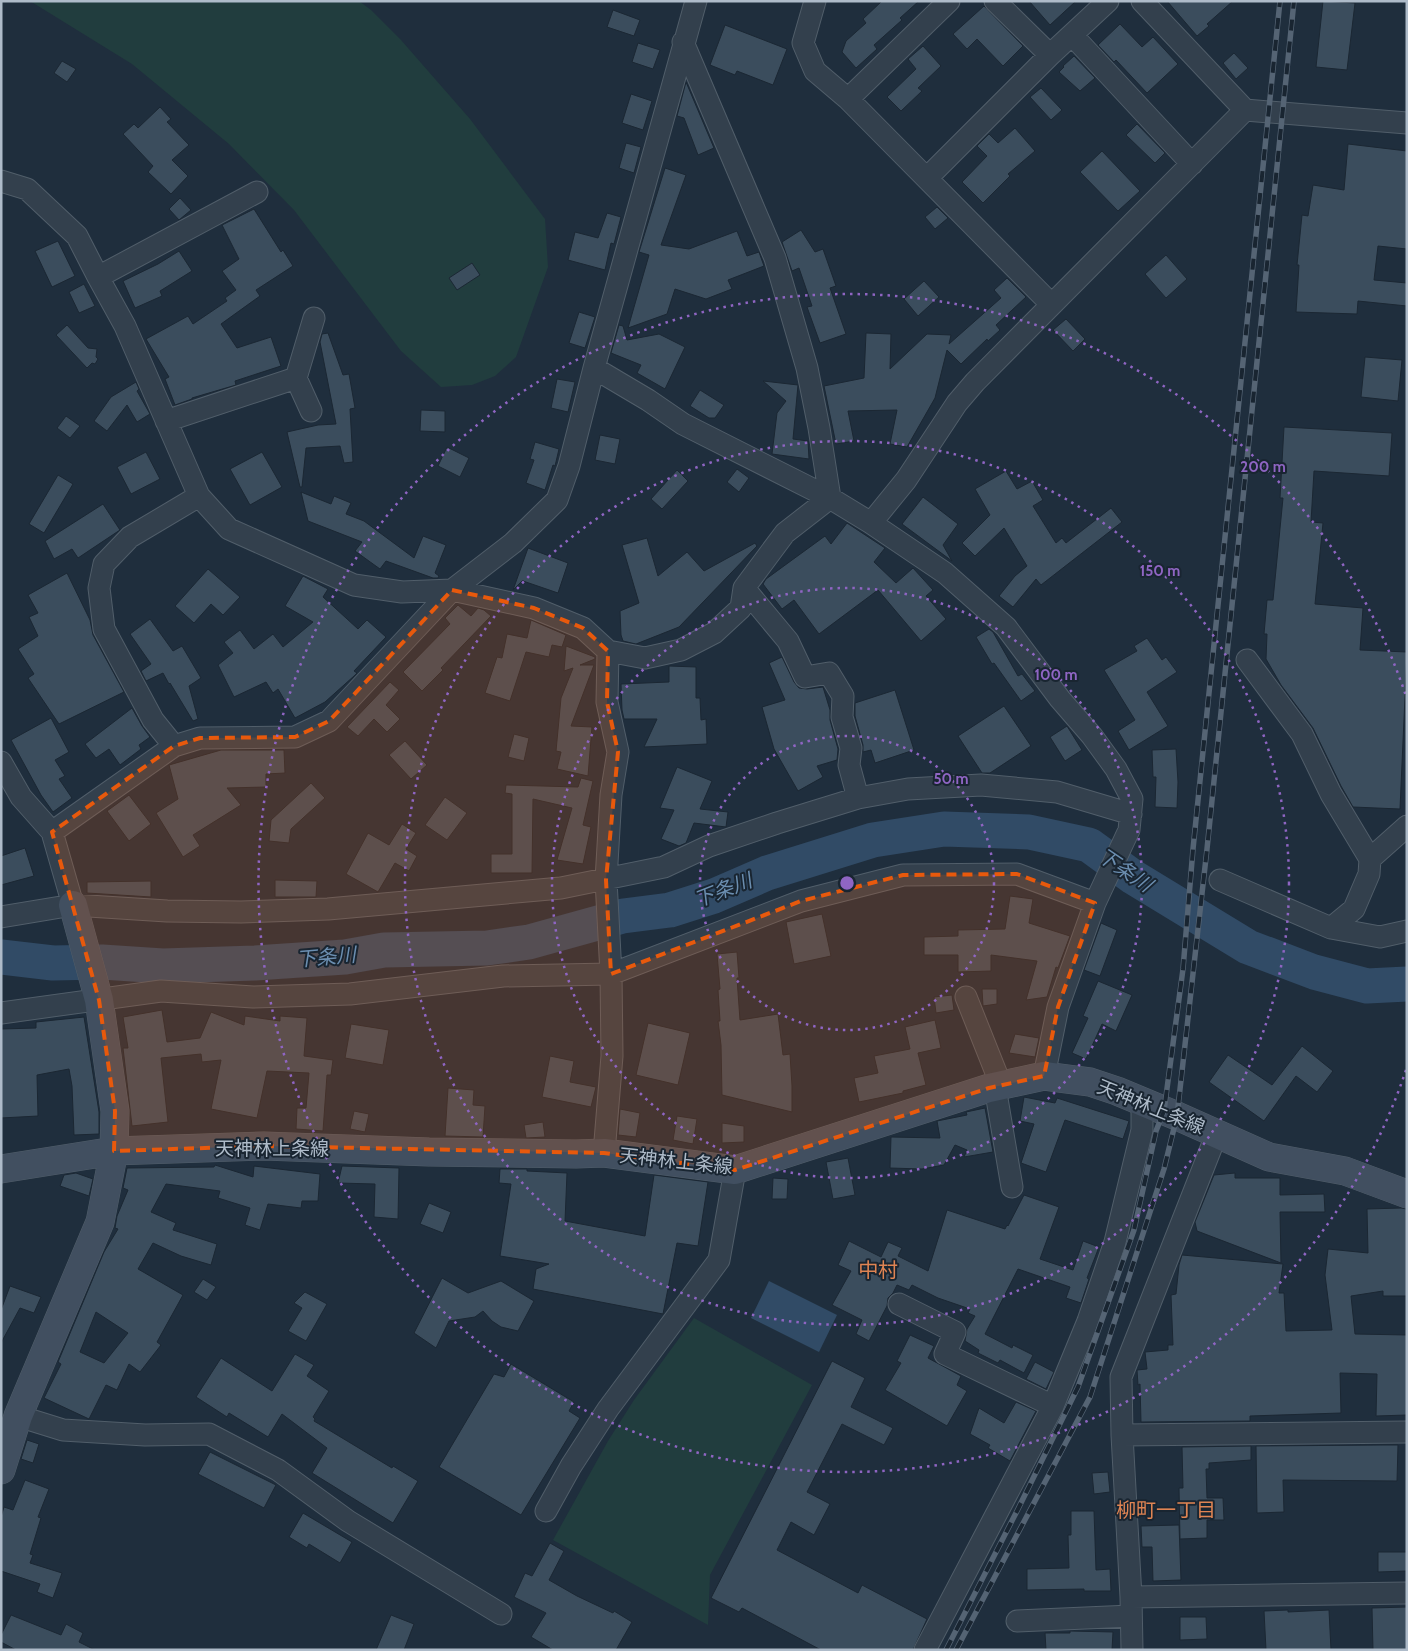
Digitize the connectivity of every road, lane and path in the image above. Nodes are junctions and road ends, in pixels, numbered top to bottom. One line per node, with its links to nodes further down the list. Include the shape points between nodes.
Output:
1 (696, 1): 8 (street)
2 (815, 1): 10 (street, via 803,44 815,71)
3 (950, 1): 10 (street)
4 (995, 1): 9 (street)
5 (1108, 1): 7 (street)
6 (1142, 1): 11 (street)
7 (1072, 35): 9 (street); 13 (street)
8 (684, 42): 20 (street); 25 (street, via 775,258 807,368)
9 (1050, 55): 14 (street)
10 (848, 99): 14 (street)
11 (1245, 110): 12 (street); 13 (street)
12 (1407, 123)
13 (1192, 164): 18 (street)
14 (927, 178): 18 (street)
15 (1, 180): 17 (street, via 27,189 77,236)
16 (257, 192): 17 (street)
17 (98, 277): 23 (street, via 125,326)
18 (1051, 304): 26 (street, via 957,403 906,480)
19 (314, 318): 21 (street)
20 (594, 368): 25 (street, via 683,424); 28 (street, via 557,500 513,543)
21 (296, 378): 22 (street); 23 (street)
22 (310, 411)
23 (166, 421): 24 (street)
24 (199, 496): 28 (street, via 229,529 354,585 402,592); 31 (street, via 130,537 104,564 99,588 104,629 153,720)
25 (830, 498): 26 (street); 27 (street, via 785,533)
26 (871, 523): 34 (street, via 945,573 1006,627 1116,768 1132,799)
27 (744, 588): 29 (street, via 741,608 714,633 681,650 645,658); 33 (street, via 788,641 805,677 830,673 843,696 842,717 851,748 849,765)
28 (452, 590): 29 (street, via 534,608 583,628); 31 (street, via 329,721 295,737 200,738)
29 (608, 652): 38 (street, via 607,702 618,752 611,795)
30 (1247, 660): 37 (street, via 1302,734 1331,794)
31 (174, 746): 36 (street)
32 (1, 762): 36 (street, via 21,797)
33 (858, 798): 34 (street, via 908,790 981,785 1057,792); 38 (street, via 709,846 664,867)
34 (1130, 822): 40 (street)
35 (1407, 826): 37 (street)
36 (52, 832): 41 (street)
37 (1370, 859): 43 (street, via 1369,874 1354,909)
38 (606, 880): 41 (street, via 561,888 328,909 167,911); 45 (street)
39 (1220, 880): 43 (street)
40 (1095, 903): 45 (street, via 1017,874 903,876 801,900); 49 (street, via 1058,1007)
41 (73, 905): 42 (street); 47 (main road)
42 (1, 917)
43 (1331, 928): 44 (street, via 1380,937)
44 (1407, 930)
45 (611, 974): 47 (street, via 503,976 350,994 253,997 162,991); 54 (street, via 612,1056)
46 (966, 997): 50 (street)
47 (99, 1000): 48 (street); 53 (main road, via 115,1111)
48 (1, 1013)
49 (1044, 1076): 50 (main road, 天神林上条線); 51 (main road, 天神林上条線, via 1090,1082)
50 (998, 1086): 56 (main road, 天神林上条線); 57 (street)
51 (1142, 1101): 52 (main road, 天神林上条線); 60 (street, via 1142,1130 1114,1242 1088,1321)
52 (1217, 1133): 58 (main road, 天神林上条線, via 1269,1157 1345,1171); 63 (street, via 1121,1377)
53 (114, 1151): 54 (main road, 天神林上条線, via 264,1146); 55 (main road, 天神林上条線); 61 (main road, via 100,1222)
54 (604, 1153): 56 (main road, 天神林上条線)
55 (1, 1169)
56 (735, 1170): 65 (street, via 719,1260 608,1409)
57 (1012, 1187)
58 (1407, 1194)
59 (899, 1304): 60 (street, via 955,1332 945,1354)
60 (1053, 1406): 70 (street)
61 (18, 1416): 64 (main road); 68 (street, via 63,1430 145,1435 209,1434 278,1470 348,1521)
62 (1407, 1432): 63 (street)
63 (1122, 1435): 67 (street)
64 (1, 1470)
65 (546, 1511)
66 (1407, 1593): 67 (street)
67 (1131, 1606): 69 (street); 71 (street)
68 (501, 1614)
69 (1017, 1621)
70 (925, 1650)
71 (1132, 1650)

